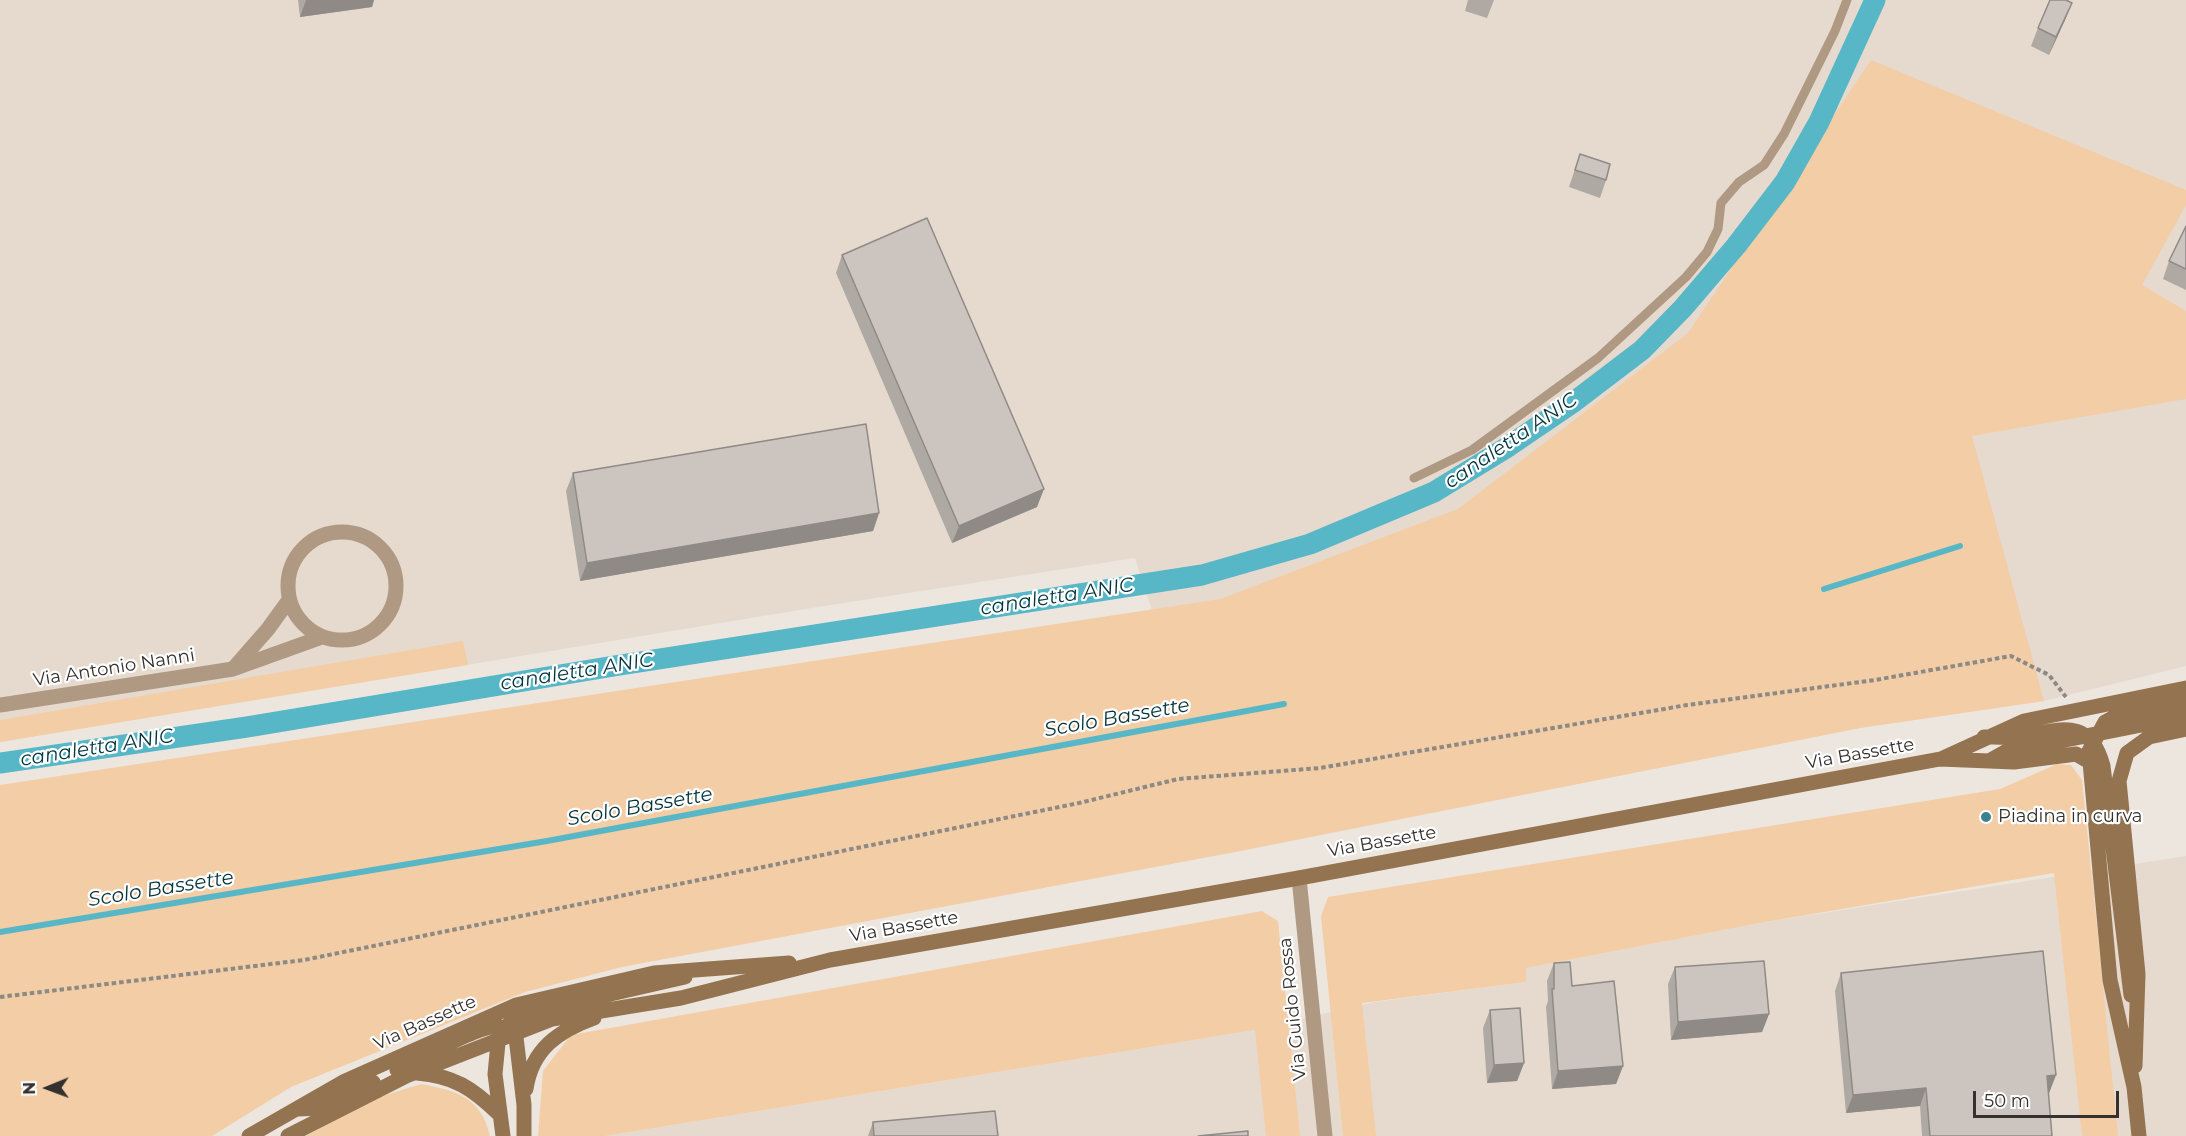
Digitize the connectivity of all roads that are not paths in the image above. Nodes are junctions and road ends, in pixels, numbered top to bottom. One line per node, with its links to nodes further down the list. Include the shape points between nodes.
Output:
1 (1847, 0): 2 (lane, via 1784,134 1764,165 1739,182 1721,203 1718,229 1707,252 1686,277 1598,358 1472,450)
2 (1413, 478)
3 (290, 600): 4 (street, via 296,615); 4 (street, Via Antonio Nanni, via 288,582 292,565 301,550 315,539 350,532 368,538 382,550 392,566 396,585 393,604 384,620 372,632 356,639); 5 (street)
4 (322, 637): 5 (street, Via Antonio Nanni)
5 (233, 669): 8 (street, Via Antonio Nanni)
6 (2186, 688): 11 (main road, Via Bassette, via 2024,721)
7 (2186, 702): 12 (main road, via 2118,715 2105,722)
8 (0, 705)
9 (2186, 716): 12 (main road, Via Bassette)
10 (2186, 729): 20 (main road, via 2149,737 2127,753 2119,781 2138,974)
11 (1984, 737): 12 (main road, Via Bassette, via 2017,737 2064,729); 13 (main road, Via Bassette)
12 (2094, 737): 14 (main road, via 2098,747); 15 (main road, Via Bassette, via 2005,752)
13 (1940, 759): 15 (main road, Via Bassette); 16 (main road, Via Bassette)
14 (2089, 760): 15 (main road, Via Bassette); 20 (main road); 23 (main road, via 2110,980)
15 (1989, 761)
16 (1299, 878): 17 (main road, Via Bassette); 31 (street, Via Guido Rossa)
17 (830, 960): 18 (main road, Via Bassette); 19 (main road, Via Bassette, via 681,998)
18 (723, 968): 21 (main road, Via Bassette, via 520,1017); 25 (main road, Via Bassette, via 654,973 516,1005 397,1057)
19 (616, 1010): 21 (main road, Via Bassette, via 552,1019); 24 (main road, via 567,1028 546,1044 534,1060)
20 (2137, 1019): 23 (main road)
21 (508, 1035): 22 (main road, Via Bassette); 24 (main road); 25 (main road, Via Bassette, via 489,1026 320,1108); 26 (main road, via 498,1043)
22 (414, 1073): 26 (main road, via 441,1075 463,1083); 28 (main road, Via Bassette)
23 (2134, 1087): 32 (main road)
24 (524, 1105): 30 (main road)
25 (293, 1110): 27 (main road, Via Bassette)
26 (498, 1113): 29 (main road)
27 (249, 1136)
28 (288, 1136)
29 (503, 1136)
30 (524, 1136)
31 (1325, 1136)
32 (2139, 1136)

